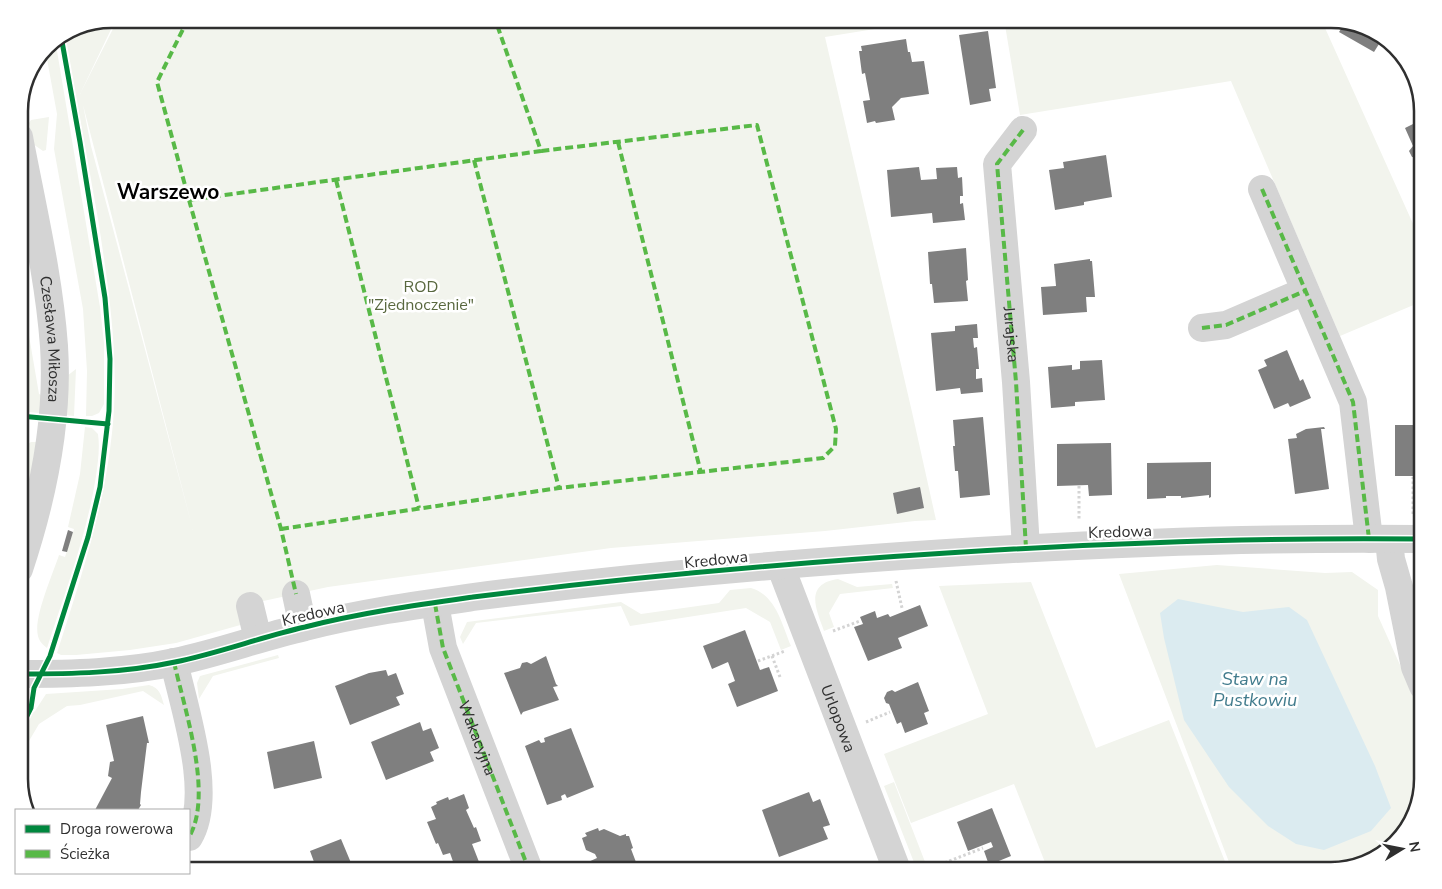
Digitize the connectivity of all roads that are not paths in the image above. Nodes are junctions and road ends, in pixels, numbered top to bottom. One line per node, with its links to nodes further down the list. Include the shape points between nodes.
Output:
1 (1023, 130): 8 (street, Jurajska, via 997,164 1016,382)
2 (28, 186): 6 (street, Czesława Miłosza, via 50,306 55,374 46,469)
3 (1262, 189): 4 (street)
4 (1305, 291): 5 (street, via 1226,325); 7 (street, via 1353,402)
5 (1202, 328)
6 (28, 539)
7 (1398, 539): 8 (street, Kredowa, via 1204,540); 16 (street, via 1391,559)
8 (1026, 548): 9 (street, Kredowa)
9 (780, 565): 11 (street, Kredowa); 20 (street, Urlopowa)
10 (296, 594): 13 (street)
11 (435, 604): 13 (street, Kredowa); 19 (street, Wakacyjna, via 443,648)
12 (250, 606): 14 (street)
13 (303, 627): 14 (street, Kredowa)
14 (258, 639): 15 (street, Kredowa)
15 (174, 662): 17 (street, Kredowa, via 126,669); 18 (street, via 198,768 197,814)
16 (1414, 662)
17 (28, 674)
18 (190, 835)
19 (526, 862)
20 (894, 862)

